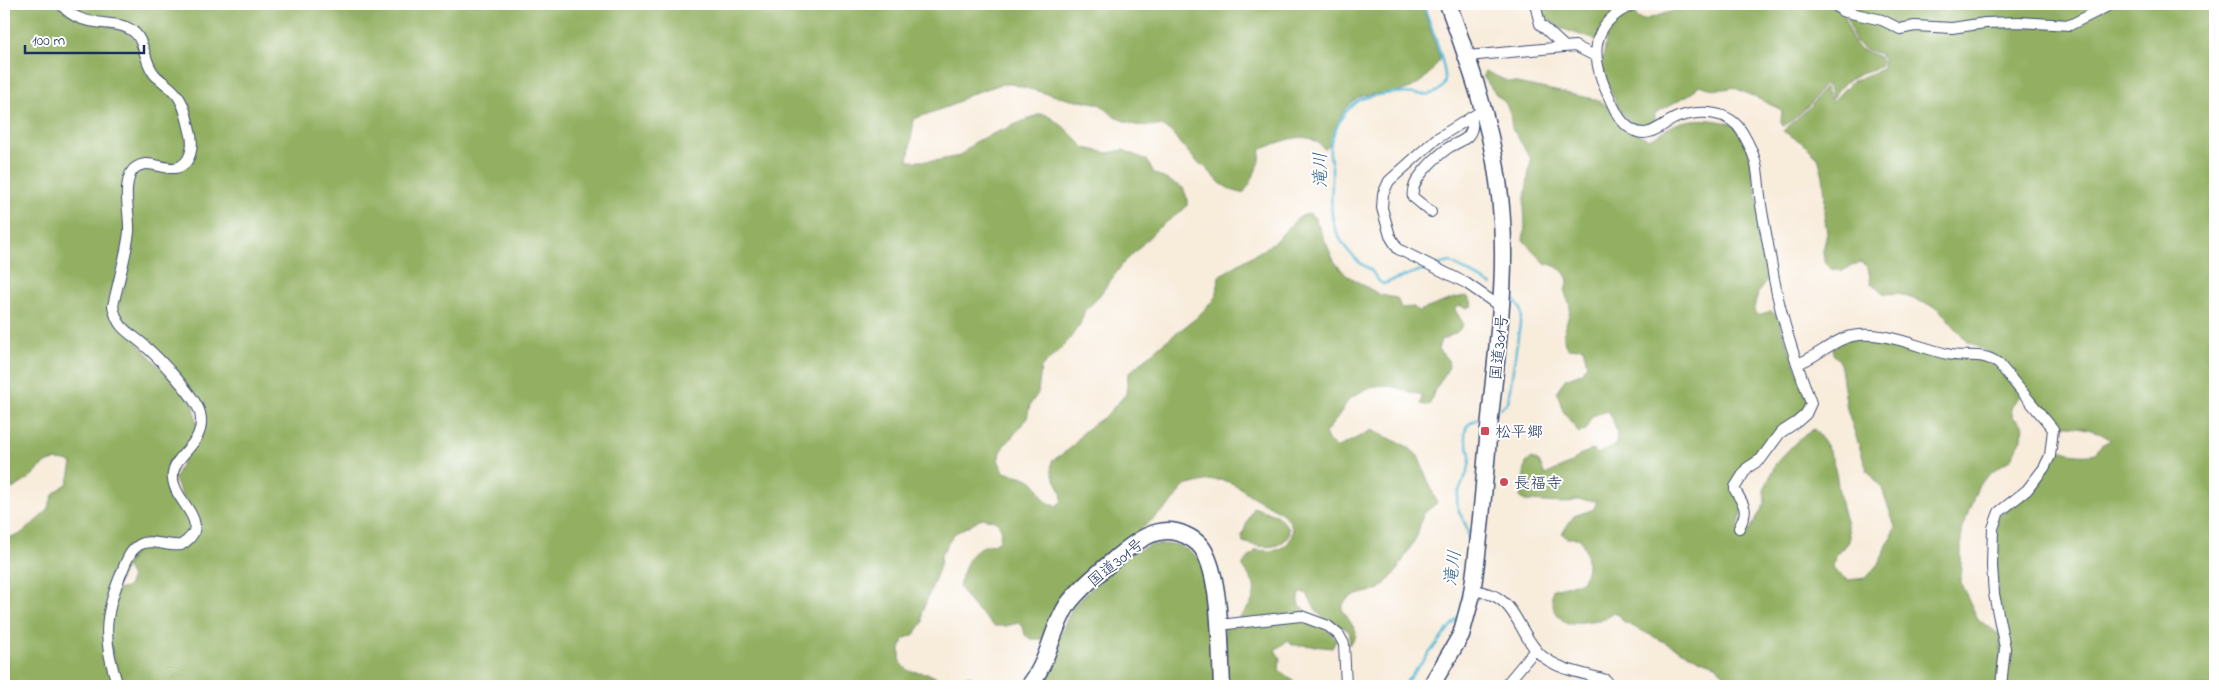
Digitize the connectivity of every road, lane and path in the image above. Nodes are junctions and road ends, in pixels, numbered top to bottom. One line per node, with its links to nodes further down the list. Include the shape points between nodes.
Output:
1 (61, 4): 18 (street, via 77,18 127,28 136,34 151,69 182,102 192,137 191,151 183,165 174,168 146,164 137,167 129,178 129,232 113,306 115,317 120,327 152,353 197,403 201,426 198,438 173,471 174,487 193,516 195,524 191,536 181,545 147,542 138,545 128,557 114,590 106,621 110,659)
2 (1448, 4): 8 (highway, 国道301号)
3 (1535, 4): 7 (street, via 1540,24)
4 (1635, 4): 9 (street, via 1615,14 1606,23 1597,42)
5 (1834, 4): 6 (street, via 1842,11 1882,20 1900,29 2018,22 2070,25)
6 (2112, 4)
7 (1565, 47): 8 (street); 9 (street, via 1575,46)
8 (1467, 56): 10 (highway, 国道301号)
9 (1595, 56): 13 (street, via 1602,82 1618,116 1633,130 1652,132 1678,118 1700,113 1722,116 1738,125 1752,148 1758,168 1780,306)
10 (1477, 114): 11 (street, via 1468,136 1428,166 1413,189 1413,197); 12 (highway, 国道301号, via 1494,159 1502,217); 12 (street, via 1436,139 1389,181 1383,194 1382,208 1390,236 1398,249 1466,283)
11 (1431, 212)
12 (1502, 308): 15 (highway, 国道301号)
13 (1797, 364): 14 (street, via 1810,408 1780,433 1762,459 1747,468 1735,487 1746,507); 25 (street, via 1846,338 1859,335 1905,342 1953,355 1980,355 1999,364 2053,429 2050,456 2044,468 2027,490 1999,512 1993,528 1994,594 2005,648)
14 (1739, 528)
15 (1473, 589): 17 (street, via 1498,598 1513,613); 22 (highway, 国道301号, via 1461,635)
16 (1219, 625): 19 (highway, 国道301号, via 1216,594 1206,554 1196,540 1179,532 1148,535 1126,549 1076,594 1062,616 1044,663); 20 (highway, 国道301号); 21 (street, via 1301,616 1328,626 1344,644)
17 (1535, 650): 23 (street); 24 (street, via 1554,665 1606,680)
18 (118, 686)
19 (1029, 686)
20 (1222, 686)
21 (1346, 686)
22 (1431, 686)
23 (1505, 686)
24 (1611, 686)
25 (2000, 686)

